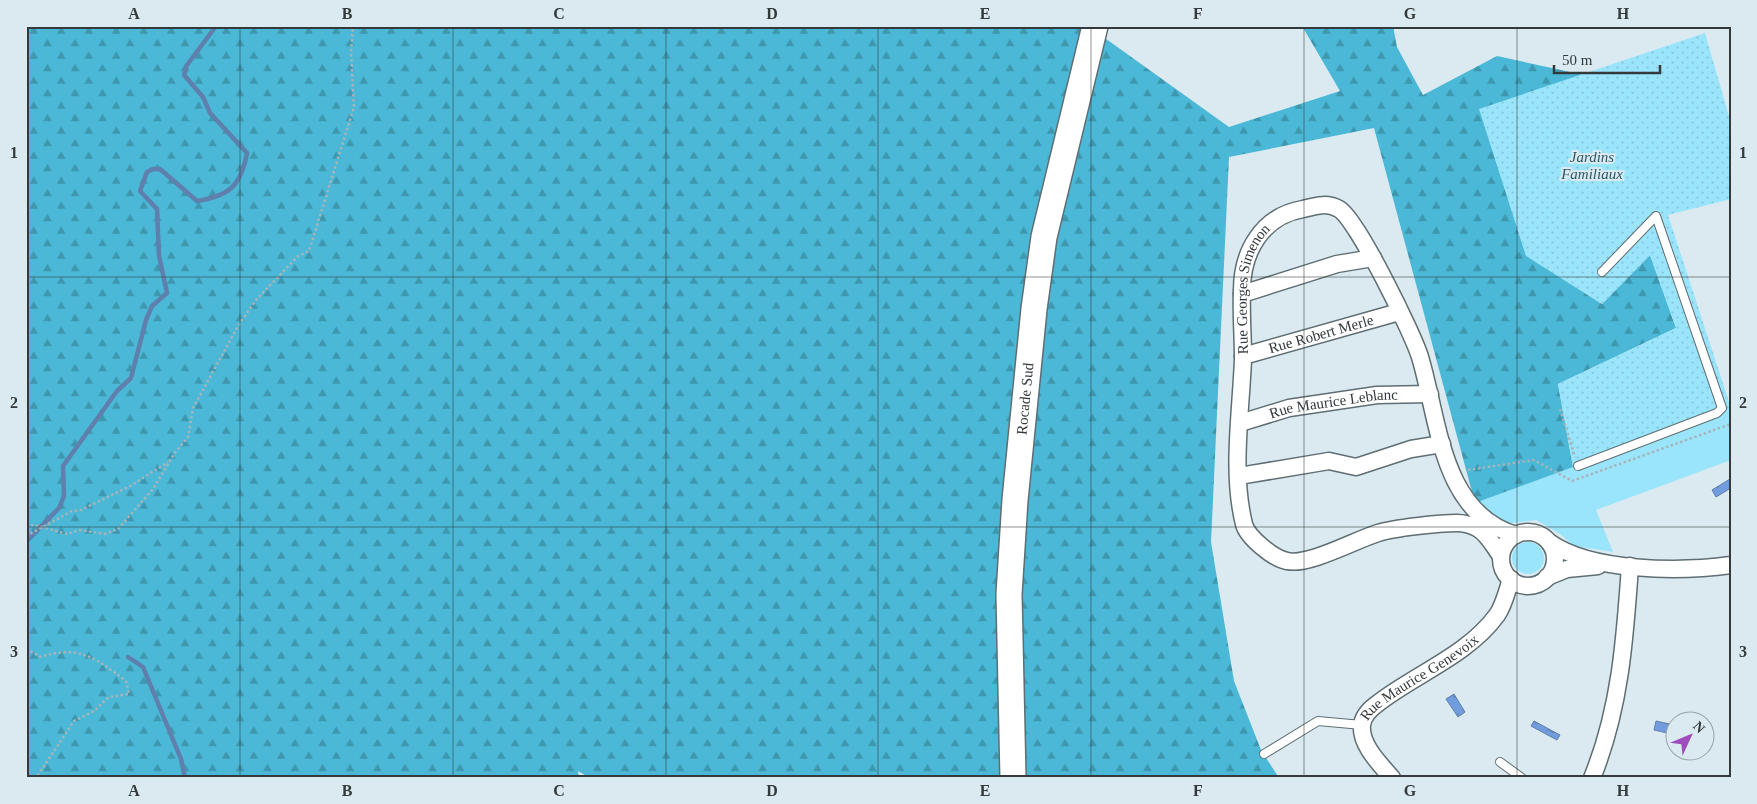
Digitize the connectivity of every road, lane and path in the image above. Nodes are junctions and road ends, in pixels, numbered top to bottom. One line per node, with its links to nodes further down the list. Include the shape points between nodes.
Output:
1 (354, 26): 12 (path, via 351,52 354,107 309,251 298,256 256,300 238,326 193,408 188,437)
2 (1095, 26): 16 (main road, Rocade Sud, via 1044,237)
3 (1373, 258): 5 (street, via 1337,264); 5 (street, Rue Georges Simenon, via 1348,216 1339,209 1326,204 1296,210 1277,219 1258,235 1242,270); 6 (street, Rue Georges Simenon)
4 (1602, 272): 13 (lane, via 1656,216 1722,408 1717,413)
5 (1242, 294): 7 (street, Rue Georges Simenon)
6 (1399, 312): 7 (street, Rue Robert Merle); 8 (street, Rue Georges Simenon, via 1419,354)
7 (1243, 356): 10 (street, Rue Georges Simenon)
8 (1430, 394): 10 (street, Rue Maurice Leblanc, via 1377,395 1289,408); 11 (street, Rue Georges Simenon)
9 (1560, 409): 13 (path)
10 (1240, 423): 14 (street, Rue Georges Simenon)
11 (1442, 444): 14 (street, via 1411,449 1356,467 1329,461); 19 (street, Rue Georges Simenon, via 1451,472 1476,512 1491,524)
12 (170, 461): 18 (path, via 132,485); 18 (path, via 153,489 118,529 105,534 80,530 67,534)
13 (1578, 466): 15 (path)
14 (1239, 476): 22 (street, Rue Georges Simenon, via 1245,527 1261,547 1286,561 1304,560 1379,533 1458,522 1484,533)
15 (1582, 478)
16 (1015, 500): 35 (main road, Rocade Sud, via 1009,594); 36 (main road)
17 (26, 526): 18 (path)
18 (42, 527): 20 (path)
19 (1516, 535): 21 (street, via 1536,533); 22 (street, via 1504,546)
20 (26, 536)
21 (1549, 542): 23 (street, via 1578,557); 28 (street, via 1555,556)
22 (1501, 556): 29 (street)
23 (1612, 565): 25 (street); 28 (street, via 1567,569)
24 (1731, 565): 26 (street)
25 (1630, 566): 26 (street); 39 (street, via 1615,708)
26 (1710, 568): 27 (street)
27 (1731, 574)
28 (1547, 577): 29 (street, via 1534,585)
29 (1511, 579): 31 (street, Rue Maurice Genevoix, via 1497,614 1481,632 1377,703)
30 (26, 649): 34 (path, via 41,657 75,651 107,666 126,681 129,694 109,697 94,711 74,721)
31 (1362, 725): 32 (lane, via 1318,721); 37 (street, Rue Maurice Genevoix, via 1370,751)
32 (1264, 754)
33 (1500, 762): 38 (lane)
34 (36, 778)
35 (1013, 778)
36 (1026, 778)
37 (1392, 778)
38 (1522, 778)
39 (1592, 778)

